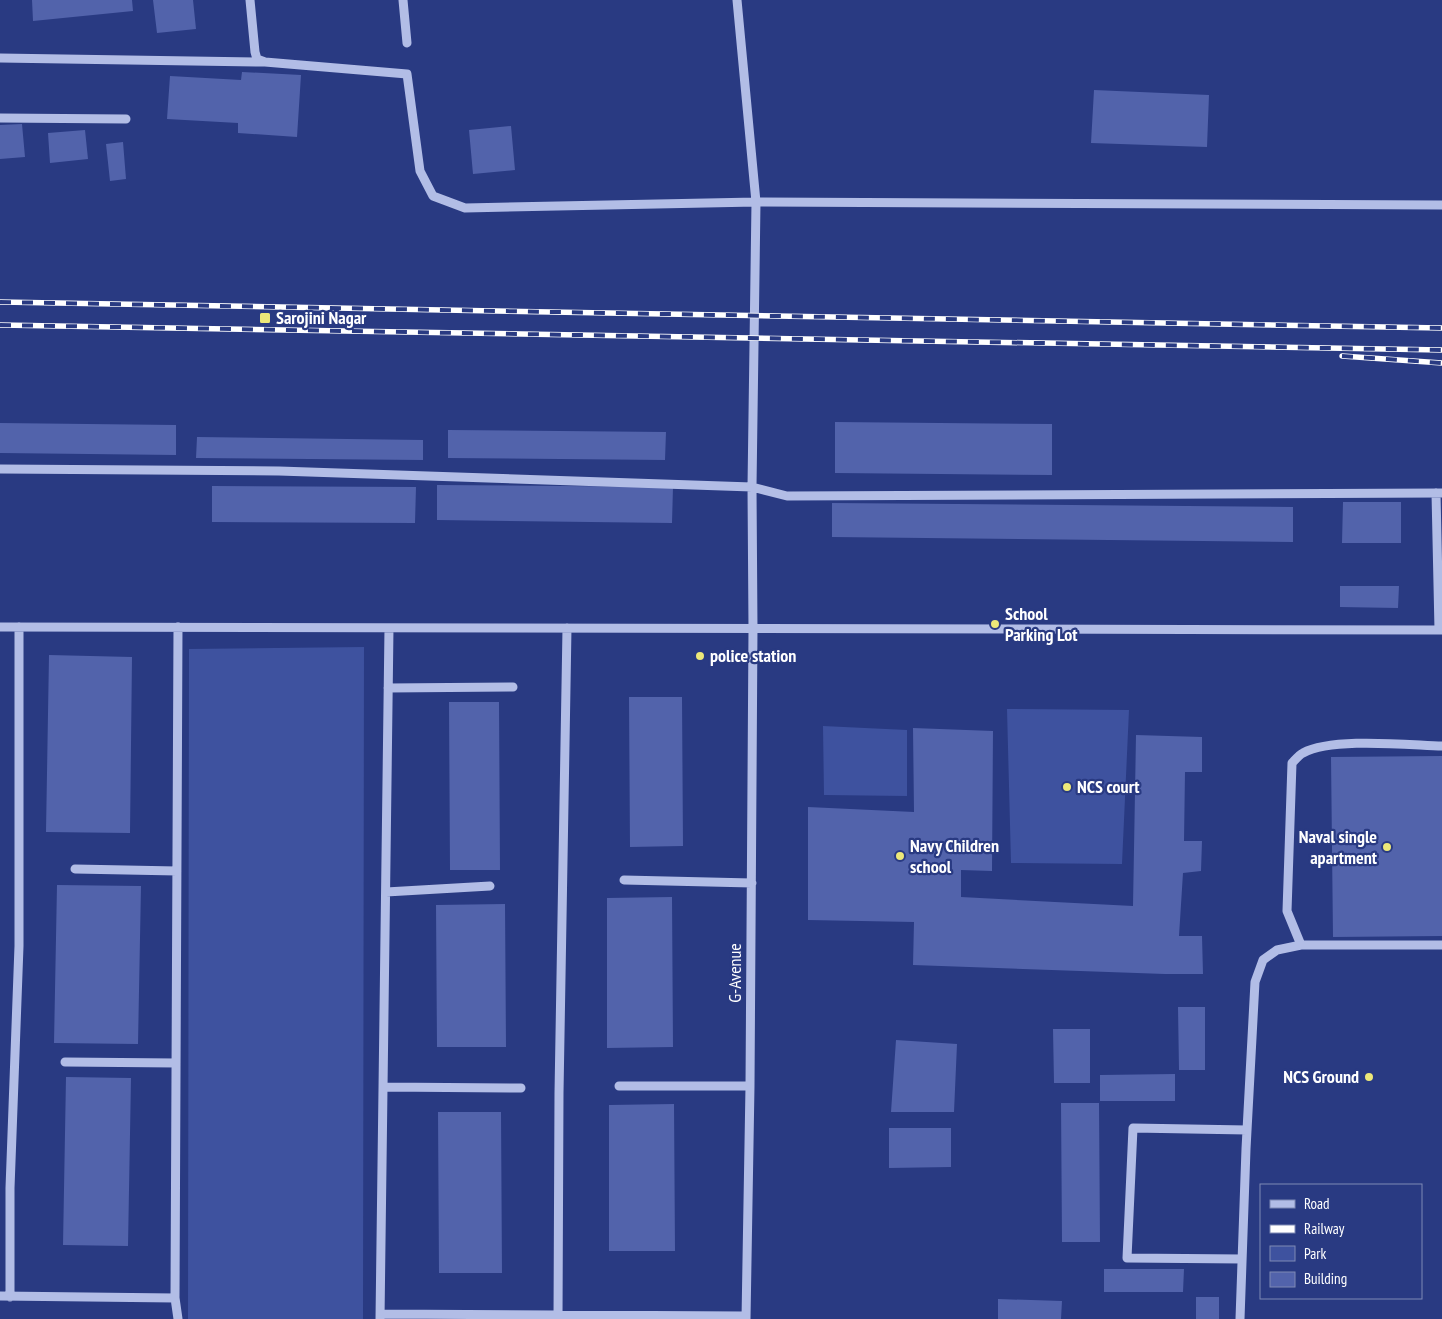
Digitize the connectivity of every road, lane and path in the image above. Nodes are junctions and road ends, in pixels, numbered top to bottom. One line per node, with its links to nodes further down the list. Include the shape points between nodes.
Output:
1 (250, 0): 6 (street, via 255,52 258,59)
2 (403, 0): 4 (street)
3 (737, 0): 9 (street, G-Avenue)
4 (407, 43)
5 (0, 58): 6 (street)
6 (265, 62): 9 (street, via 407,74 420,171 433,196 465,208)
7 (0, 118): 8 (street)
8 (126, 119)
9 (756, 202): 10 (street); 12 (street, G-Avenue)
10 (1442, 205)
11 (0, 469): 12 (street, via 278,471)
12 (752, 486): 13 (street, via 787,496); 19 (street, G-Avenue)
13 (1439, 493): 20 (street)
14 (0, 627): 15 (street)
15 (19, 627): 16 (street); 41 (street, via 19,946 10,1188)
16 (178, 627): 17 (street); 25 (street)
17 (389, 628): 18 (street); 22 (street)
18 (567, 628): 19 (street); 44 (street)
19 (753, 628): 20 (street); 27 (street, G-Avenue)
20 (1441, 630)
21 (513, 687): 22 (street)
22 (388, 688): 29 (street)
23 (1442, 746): 30 (street, via 1342,744 1317,747 1292,763 1287,911)
24 (75, 869): 25 (street)
25 (177, 871): 33 (street)
26 (624, 880): 27 (street)
27 (752, 883): 35 (street, G-Avenue)
28 (490, 886): 29 (street)
29 (386, 892): 36 (street)
30 (1301, 945): 31 (street); 38 (street, via 1276,950 1263,960 1255,982)
31 (1442, 945)
32 (65, 1062): 33 (street)
33 (176, 1063): 42 (street)
34 (619, 1086): 35 (street)
35 (750, 1086): 45 (street, G-Avenue)
36 (383, 1087): 37 (street); 43 (street)
37 (522, 1088)
38 (1247, 1130): 39 (street); 39 (street, via 1133,1128 1129,1228 1128,1258)
39 (1242, 1259): 47 (street)
40 (0, 1296): 41 (street)
41 (10, 1296): 42 (street)
42 (175, 1298): 46 (street)
43 (380, 1316): 44 (street)
44 (558, 1317): 45 (street)
45 (746, 1318)
46 (178, 1319)
47 (1240, 1319)

